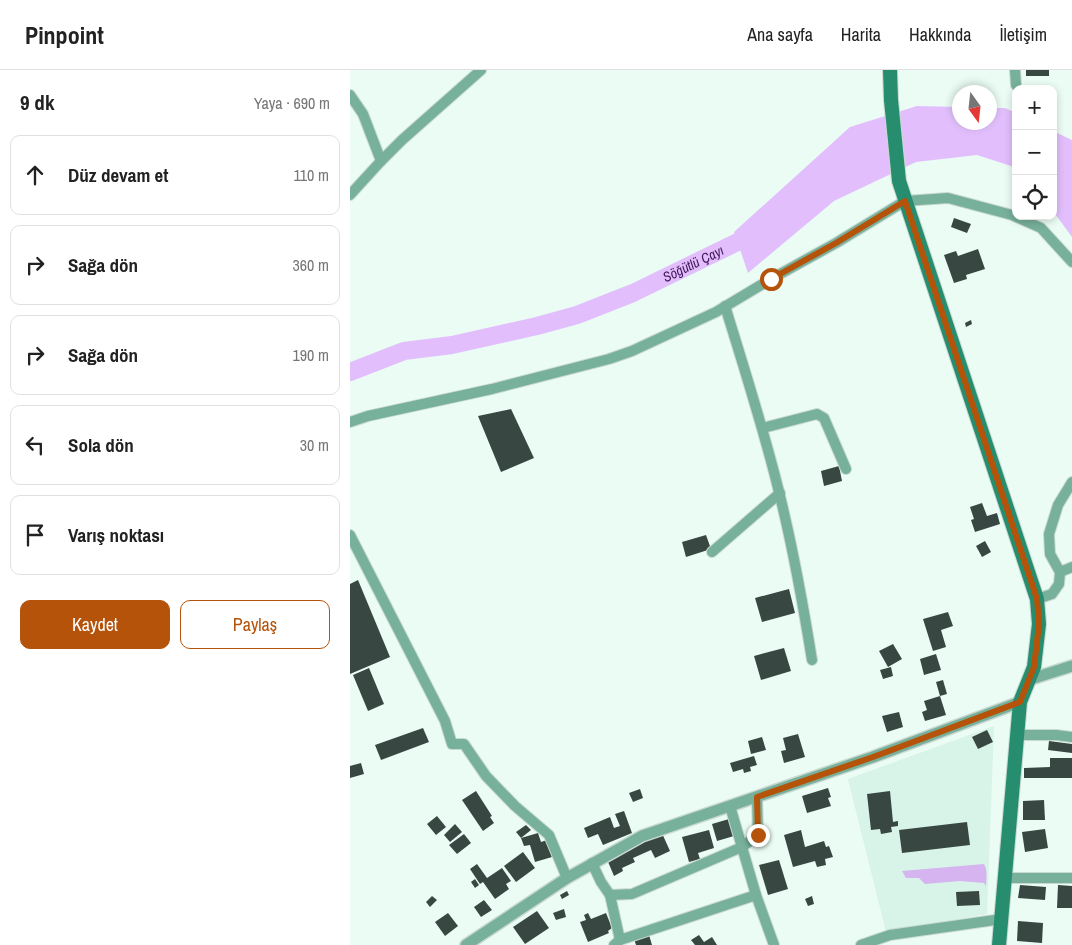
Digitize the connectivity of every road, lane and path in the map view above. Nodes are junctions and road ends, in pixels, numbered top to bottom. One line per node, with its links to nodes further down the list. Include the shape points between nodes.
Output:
1 (481, 70): 6 (street)
2 (890, 70): 8 (main road, via 899,181)
3 (1015, 70): 4 (street)
4 (1016, 85)
5 (350, 95): 6 (street, via 363,114)
6 (381, 161): 7 (street)
7 (350, 195)
8 (905, 201): 9 (street, via 948,198 1012,215 1041,228); 10 (street); 20 (main road)
9 (1072, 262)
10 (725, 306): 11 (street, via 609,360); 12 (street)
11 (350, 422)
12 (763, 428): 13 (street, via 817,414 824,418); 15 (street)
13 (846, 469)
14 (1072, 482): 19 (street, via 1058,505 1049,534 1050,554)
15 (780, 493): 17 (street); 21 (street)
16 (350, 535): 31 (street, via 445,721 452,744 464,744 486,776 549,835)
17 (712, 552)
18 (1072, 567): 19 (street)
19 (1060, 572): 20 (street, via 1059,584 1052,594)
20 (1037, 599): 23 (main road, via 1038,633 1034,667)
21 (812, 660)
22 (1072, 666): 23 (street)
23 (1028, 680): 24 (main road)
24 (1020, 702): 25 (main road); 27 (street)
25 (1017, 735): 26 (street); 32 (main road)
26 (1072, 737)
27 (757, 797): 28 (street); 29 (street, via 758,835)
28 (730, 806): 29 (street); 30 (street, via 642,836)
29 (742, 848): 34 (street, via 632,894); 35 (street)
30 (592, 864): 31 (street); 34 (street)
31 (567, 878): 38 (street)
32 (1005, 878): 33 (street); 36 (main road)
33 (1072, 878)
34 (610, 895): 37 (street)
35 (756, 895): 37 (street); 39 (street)
36 (1002, 919): 40 (street, via 890,935); 41 (main road)
37 (617, 942)
38 (466, 945)
39 (774, 945)
40 (861, 945)
41 (1000, 945)

